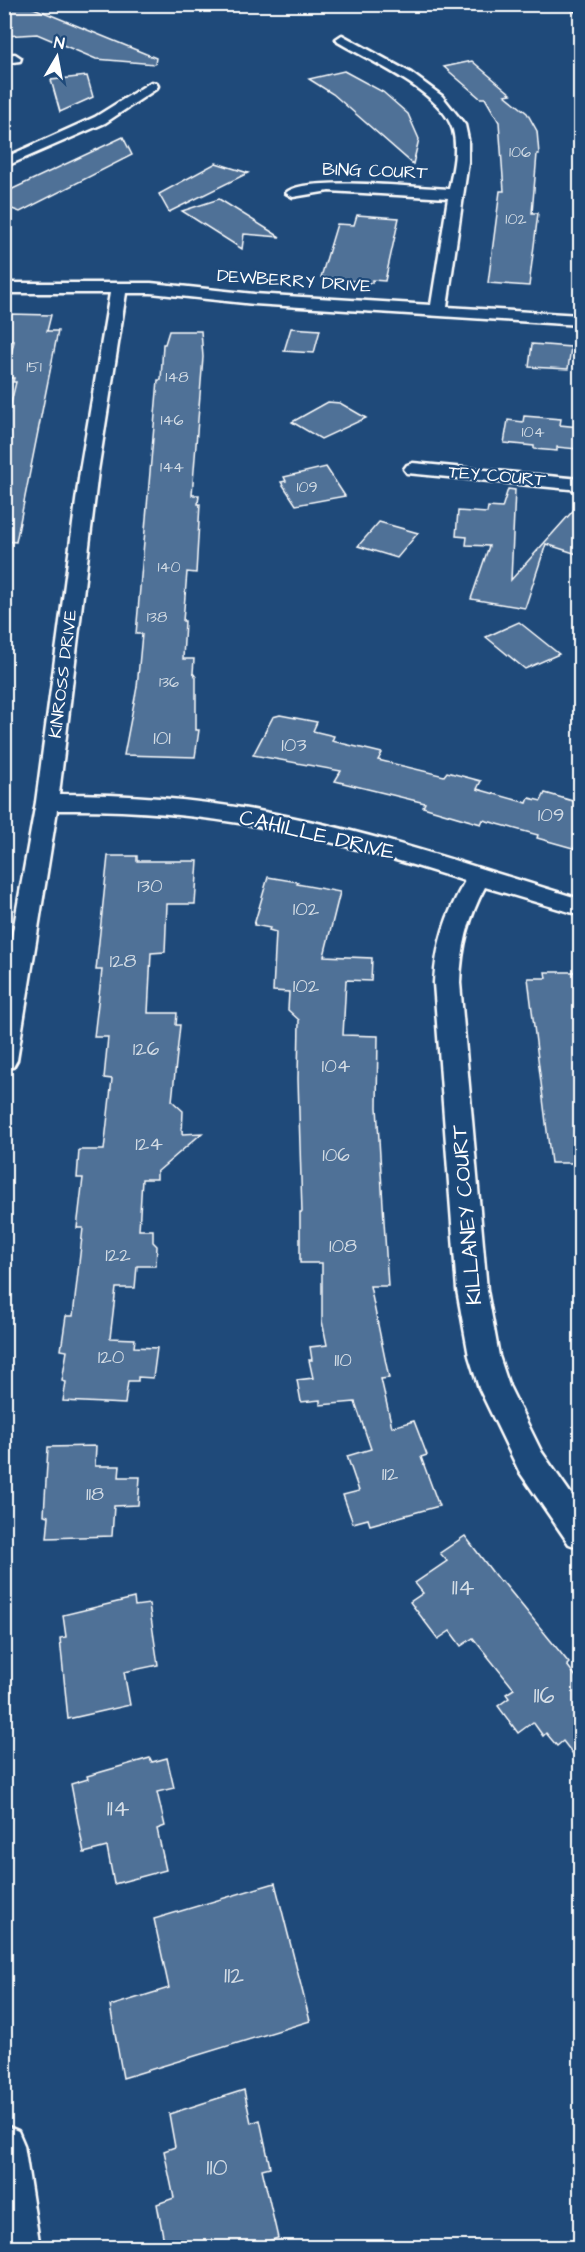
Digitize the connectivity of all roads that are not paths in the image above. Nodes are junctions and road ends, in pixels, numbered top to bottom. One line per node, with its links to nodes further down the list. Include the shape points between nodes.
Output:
1 (570, 4): 2 (street)
2 (580, 9)
3 (342, 39): 7 (street, via 427,90 451,113 462,138)
4 (151, 86): 5 (street, via 112,113)
5 (4, 163)
6 (293, 193): 7 (street, BING COURT, via 329,187)
7 (455, 194): 10 (street)
8 (4, 288): 9 (street, DEWBERRY DRIVE)
9 (119, 288): 10 (street, DEWBERRY DRIVE); 14 (street, KINROSS DRIVE, via 89,471)
10 (438, 310): 11 (street, DEWBERRY DRIVE)
11 (580, 320)
12 (413, 469): 13 (street, TEY COURT)
13 (580, 485)
14 (47, 802): 15 (street, CAHILLE DRIVE, via 101,801 251,817 343,838); 17 (street, KINROSS DRIVE)
15 (479, 877): 16 (street, CAHILLE DRIVE); 18 (street, KILLANEY COURT, via 449,943 447,983 477,1325 494,1388 509,1423)
16 (580, 907)
17 (4, 1060)
18 (580, 1533)
19 (4, 2145): 20 (street)
20 (19, 2247)

